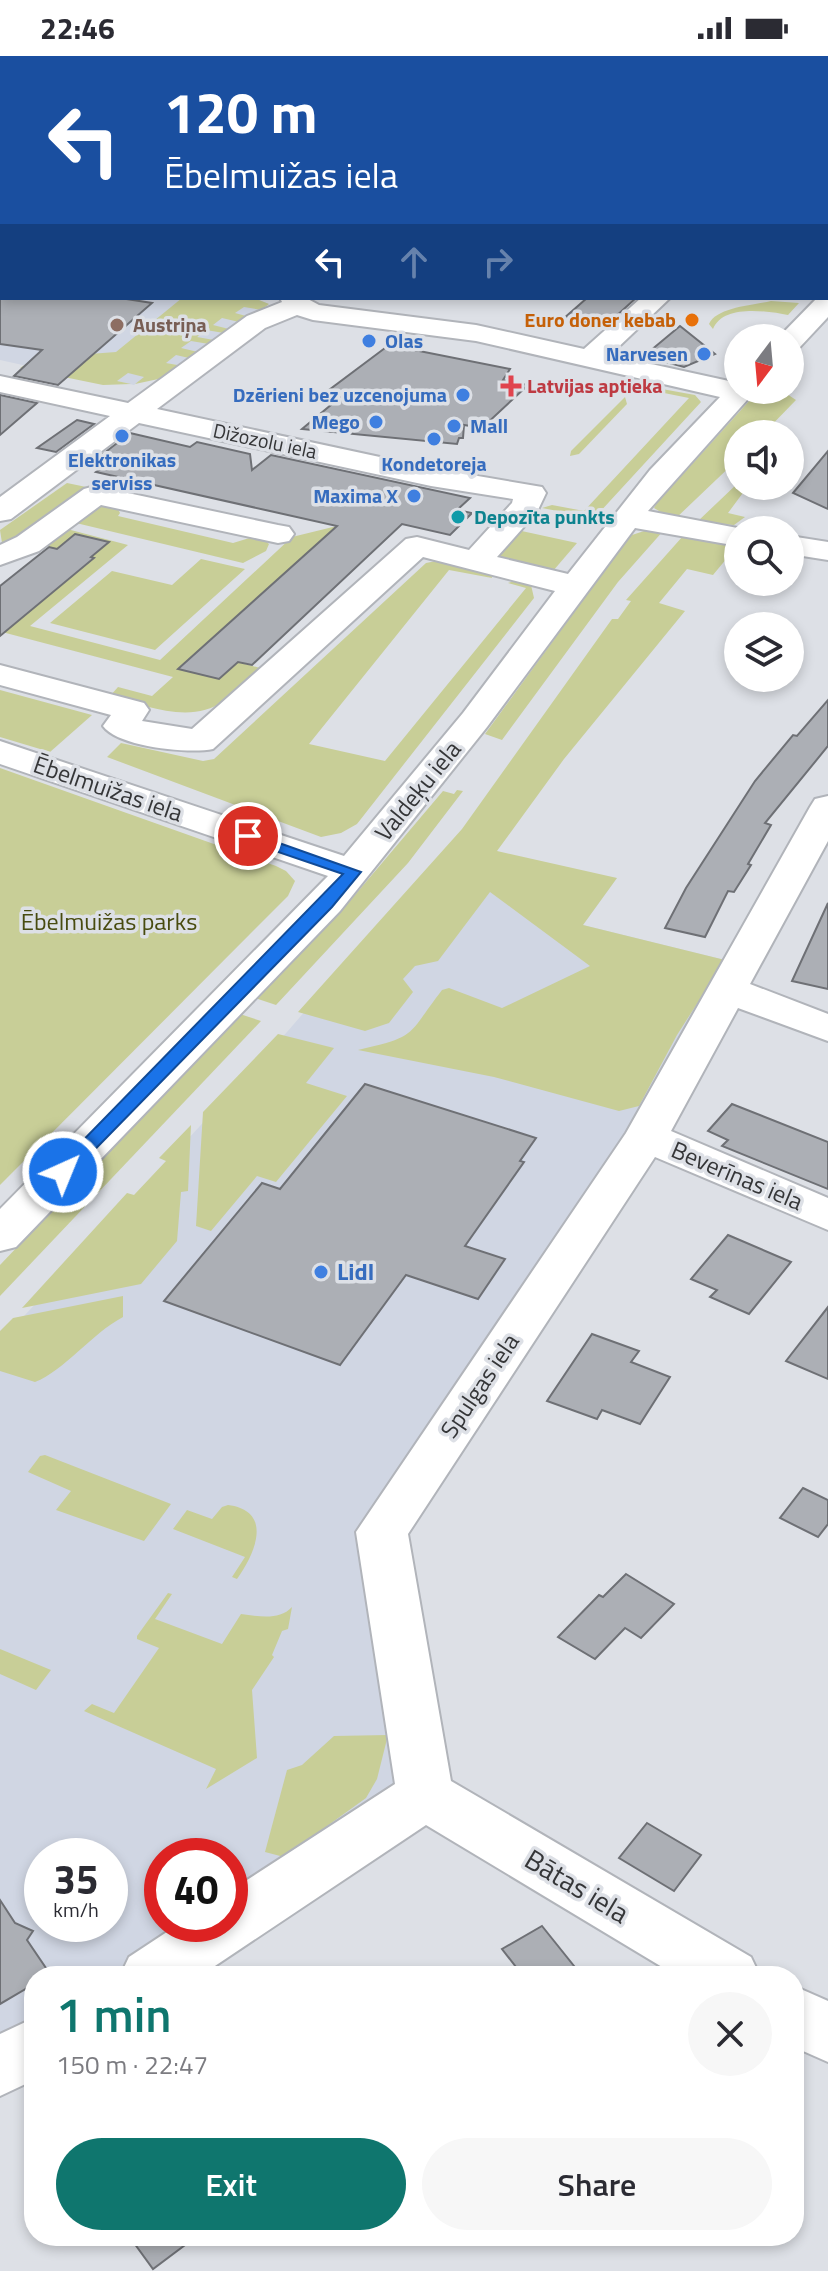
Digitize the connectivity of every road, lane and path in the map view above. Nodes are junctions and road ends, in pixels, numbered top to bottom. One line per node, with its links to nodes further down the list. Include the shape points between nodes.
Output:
1 (655, 300): 6 (street)
2 (295, 302): 4 (street); 10 (street, via 256,322)
3 (828, 302): 5 (street)
4 (342, 307): 6 (street)
5 (804, 327)
6 (589, 360): 8 (street)
7 (0, 384): 10 (street, Dižozolu iela)
8 (724, 388)
9 (729, 404): 12 (street, Valdeķu iela)
10 (137, 413): 11 (street); 18 (street, Dižozolu iela, via 431,477 531,493 526,506)
11 (0, 512)
12 (627, 517): 14 (street); 19 (street, Valdeķu iela)
13 (278, 534): 17 (street, via 95,495 28,544)
14 (724, 534)
15 (804, 547): 16 (street)
16 (828, 551)
17 (0, 556)
18 (476, 561): 19 (street); 21 (street, via 417,546 200,741)
19 (575, 586): 25 (street, Valdeķu iela)
20 (0, 675): 21 (street, via 132,710)
21 (121, 726): 23 (street)
22 (0, 752): 23 (street, Ēbelmuižas iela)
23 (68, 775): 25 (street, Ēbelmuižas iela)
24 (823, 826): 26 (street, Spulgas iela)
25 (353, 872): 30 (street, Valdeķu iela)
26 (728, 990): 27 (street); 28 (street, Spulgas iela)
27 (828, 1028)
28 (646, 1137): 29 (street, Beverīnas iela); 31 (street, Spulgas iela, via 382,1532)
29 (828, 1215)
30 (0, 1236)
31 (425, 1795): 32 (street); 35 (street, Bātas iela)
32 (248, 1912)
33 (202, 1942): 34 (street)
34 (165, 1966)
35 (713, 1966)
36 (804, 2020): 37 (street)
37 (828, 2034)
38 (24, 2053): 39 (street)
39 (0, 2067)

